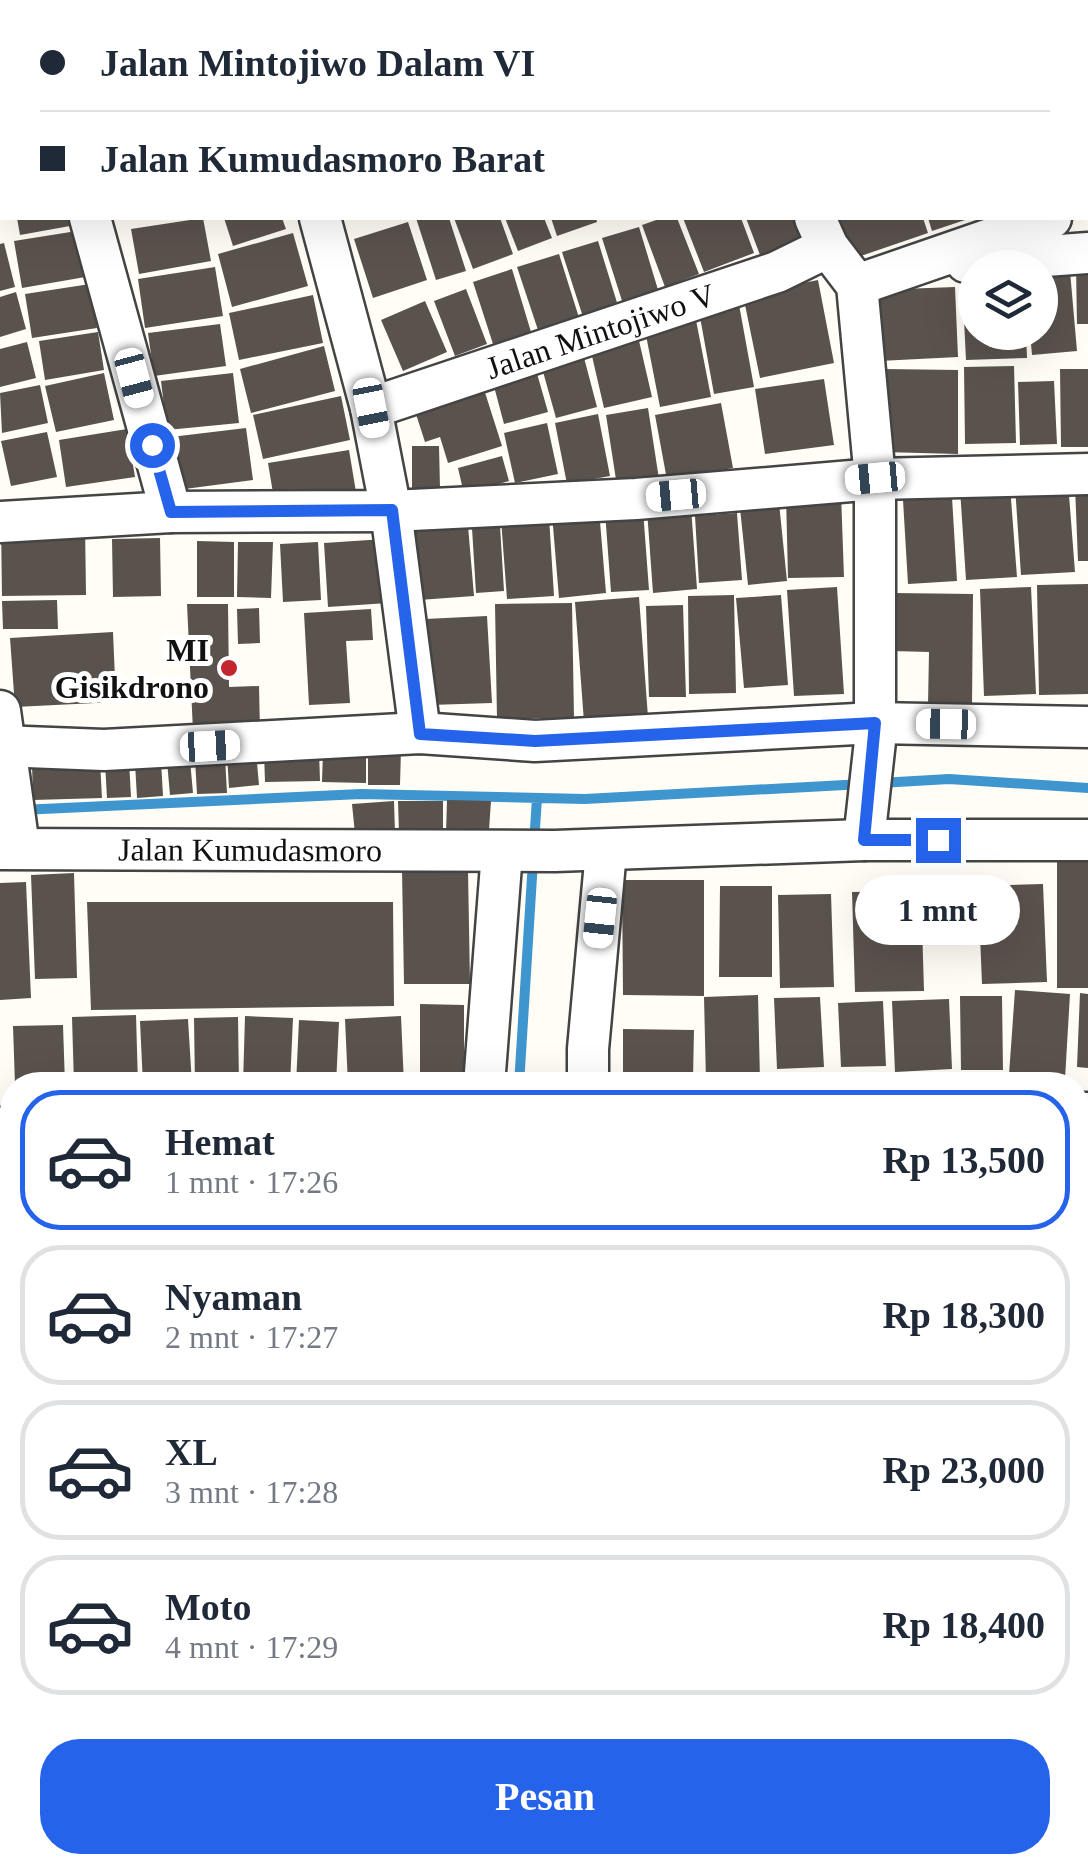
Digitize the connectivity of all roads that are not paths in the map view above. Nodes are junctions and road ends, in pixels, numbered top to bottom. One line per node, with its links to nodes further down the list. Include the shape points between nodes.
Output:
1 (91, 220): 12 (street)
2 (321, 220): 8 (street)
3 (1044, 220): 6 (street)
4 (822, 232): 7 (street); 8 (street, Jalan Mintojiwo V, via 778,272)
5 (1088, 253): 6 (street)
6 (912, 266): 7 (street)
7 (857, 285): 10 (street)
8 (371, 408): 11 (street)
9 (1088, 474): 10 (street)
10 (875, 478): 11 (street, via 636,499); 15 (street)
11 (392, 510): 12 (street); 16 (street)
12 (171, 512): 13 (street)
13 (0, 522)
14 (1088, 726): 15 (street)
15 (875, 732): 16 (street, via 535,741); 18 (street)
16 (420, 734): 17 (street, via 104,750)
17 (4, 746): 19 (street)
18 (864, 827): 20 (street, Jalan Kumudasmoro); 21 (street, Jalan Kumudasmoro)
19 (12, 839): 22 (street, Jalan Kumudasmoro)
20 (1088, 840)
21 (606, 851): 22 (street, Jalan Kumudasmoro); 24 (street)
22 (508, 852): 23 (street)
23 (485, 1072)
24 (589, 1072)

